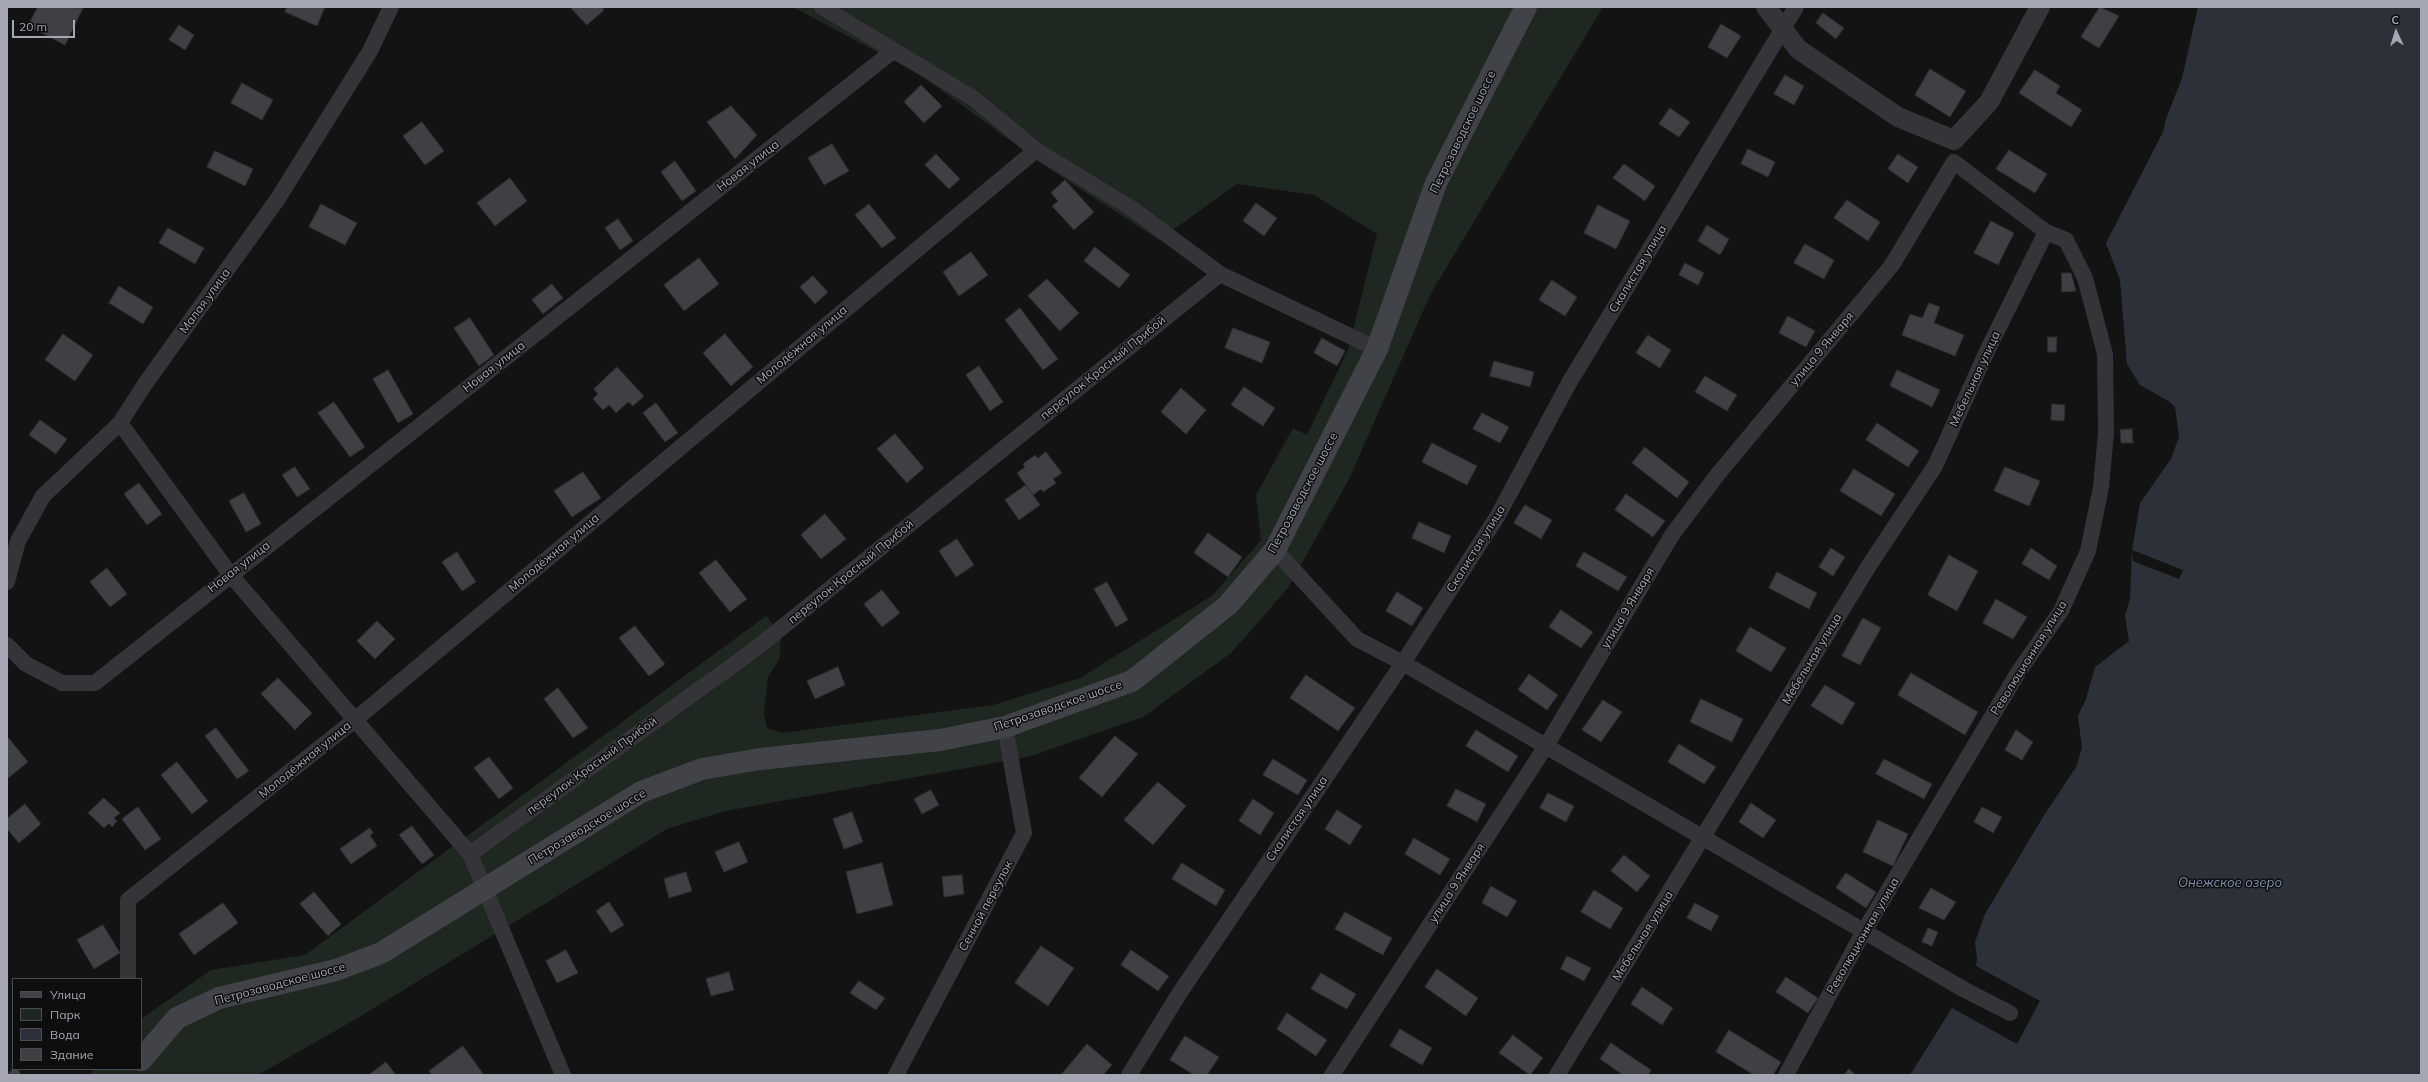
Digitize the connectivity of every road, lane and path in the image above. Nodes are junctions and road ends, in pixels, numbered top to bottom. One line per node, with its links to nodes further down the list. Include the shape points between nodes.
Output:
1 (392, 7): 15 (street, Малая улица, via 370,51 277,200 145,384)
2 (822, 7): 8 (street)
3 (1526, 7): 14 (main road, Петрозаводское шоссе, via 1436,183)
4 (1766, 7): 7 (street)
5 (1796, 7): 7 (street, Скалистая улица)
6 (2040, 7): 9 (street, via 1989,102)
7 (1783, 29): 9 (street, via 1798,49 1898,116); 20 (street, Скалистая улица, via 1570,383 1497,517)
8 (893, 51): 10 (street, via 973,98); 17 (street, Новая улица)
9 (1954, 140): 11 (street)
10 (1036, 150): 13 (street, via 1131,208); 21 (street, Молодёжная улица)
11 (1954, 162): 12 (street, Революционная улица); 23 (street, улица 9 Января, via 1892,265 1718,474 1672,535)
12 (2046, 232): 24 (street, Мебельная улица, via 1988,349 1935,466 1870,564); 27 (street, Революционная улица, via 2066,240 2085,278 2105,354 2106,433 2101,487 2088,551 2061,611 2019,671)
13 (1220, 274): 14 (street); 25 (street, переулок Красный Прибой, via 754,650)
14 (1377, 349): 16 (main road, Петрозаводское шоссе)
15 (120, 423): 17 (street); 18 (street, Малая улица, via 44,496 18,541)
16 (1276, 550): 20 (street, via 1357,639); 22 (main road, Петрозаводское шоссе, via 1228,605 1132,681)
17 (230, 574): 19 (street, Новая улица, via 95,683 62,682 26,664); 21 (street)
18 (7, 582)
19 (7, 645)
20 (1403, 663): 23 (street); 33 (street, Скалистая улица, via 1179,994)
21 (356, 719): 25 (street); 28 (street, Молодёжная улица, via 128,900)
22 (1005, 727): 26 (main road, Петрозаводское шоссе, via 940,740 760,759 702,769 642,792); 32 (street, Сенной переулок, via 1024,833)
23 (1546, 746): 24 (street); 34 (street, улица 9 Января)
24 (1704, 837): 27 (street); 35 (street, Мебельная улица)
25 (470, 854): 26 (street)
26 (486, 889): 30 (main road, Петрозаводское шоссе, via 381,953 336,970 219,998 177,1018); 31 (street, via 531,1003)
27 (1864, 931): 29 (street, via 1963,989); 36 (street, Революционная улица)
28 (128, 978)
29 (2010, 1013)
30 (143, 1050)
31 (563, 1075)
32 (896, 1075)
33 (1129, 1075)
34 (1332, 1075)
35 (1557, 1075)
36 (1786, 1075)

